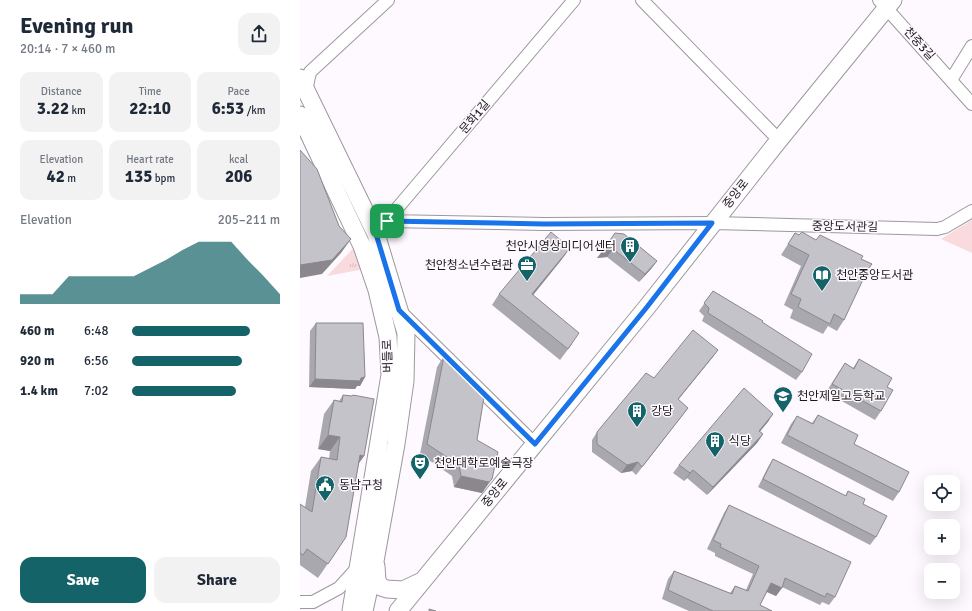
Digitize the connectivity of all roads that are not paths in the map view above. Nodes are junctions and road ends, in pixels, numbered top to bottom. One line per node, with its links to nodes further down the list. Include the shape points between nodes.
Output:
1 (388, 0): 7 (street, via 310,72)
2 (574, 0): 13 (street, 문화1길)
3 (642, 0): 10 (street)
4 (886, 2): 6 (street, 천중3길); 10 (street, 중앙로)
5 (972, 46): 6 (street)
6 (951, 80): 8 (street, 천중3길)
7 (302, 91): 13 (street, 버들로)
8 (972, 104)
9 (300, 115): 17 (street, 버들로, via 362,246 377,290 388,337 390,375)
10 (779, 140): 12 (street, 중앙로)
11 (972, 211): 12 (street, 중앙도서관길, via 937,229)
12 (712, 223): 13 (street, 중앙도서관길); 15 (street, 중앙로)
13 (381, 227): 14 (street, 버들로)
14 (399, 310): 15 (street, 버들로); 16 (street, 버들로, via 406,333 405,381)
15 (535, 444): 18 (street, 중앙로)
16 (375, 561): 18 (street, via 377,582 381,587 403,590); 23 (street, 버들로)
17 (359, 566): 20 (street, via 339,588); 22 (street, 버들로)
18 (424, 580): 24 (street, 중앙로); 25 (street)
19 (300, 595): 20 (street)
20 (325, 595): 21 (street, via 313,602)
21 (300, 602)
22 (352, 611)
23 (364, 611)
24 (398, 611)
25 (413, 611)

